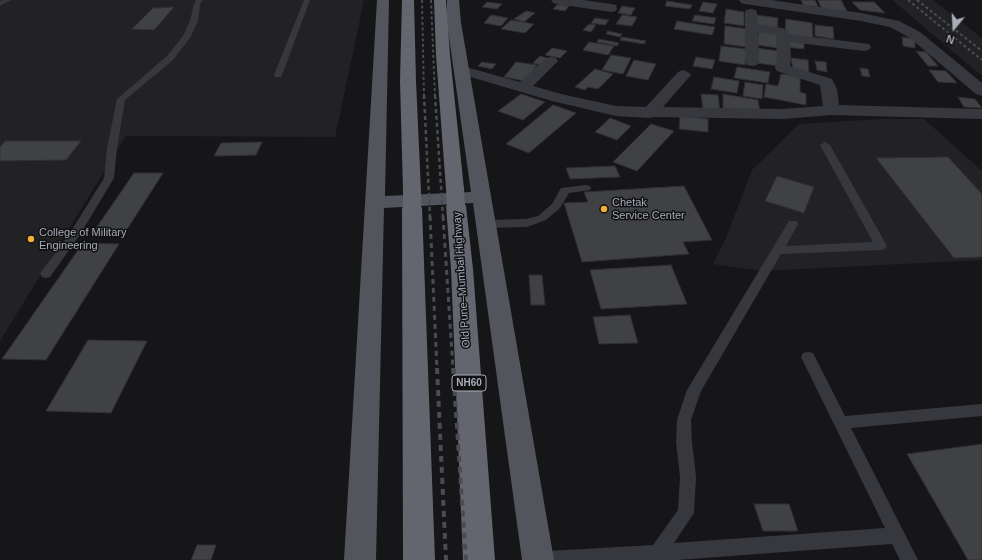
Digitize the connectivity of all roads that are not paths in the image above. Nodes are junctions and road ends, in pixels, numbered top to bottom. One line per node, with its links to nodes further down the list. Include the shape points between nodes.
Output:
1 (8, 0): 10 (lane)
2 (200, 0): 32 (lane, via 187,36 170,58 121,99 109,178)
3 (307, 0): 18 (lane)
4 (383, 0): 28 (main road)
5 (408, 0): 39 (highway)
6 (440, 0): 40 (highway, Old Pune–Mumbai Highway / NH60, via 463,277)
7 (453, 0): 17 (main road)
8 (557, 0): 11 (street)
9 (749, 1): 12 (street); 21 (street, via 894,24 915,35)
10 (0, 4)
11 (611, 8)
12 (752, 27): 13 (street, via 782,32); 16 (street)
13 (783, 37): 14 (street); 22 (street, via 782,68 827,82)
14 (864, 47)
15 (551, 61): 20 (street)
16 (752, 62)
17 (462, 70): 20 (street); 27 (main road)
18 (278, 75)
19 (684, 75): 23 (street)
20 (523, 87): 23 (street, via 584,105 616,111)
21 (982, 91)
22 (831, 110): 23 (street, via 783,114); 24 (street)
23 (649, 113)
24 (982, 114)
25 (825, 145): 31 (lane, via 881,246)
26 (586, 188): 29 (lane, via 565,190 556,206 542,218 527,223)
27 (481, 197): 28 (main road); 29 (main road)
28 (374, 203): 38 (main road)
29 (486, 224): 41 (main road)
30 (793, 224): 31 (lane)
31 (777, 250): 37 (lane, via 694,390 684,420 688,477 686,513)
32 (46, 274)
33 (808, 357): 35 (lane)
34 (982, 410): 35 (lane)
35 (841, 423): 36 (lane)
36 (897, 535): 37 (lane); 43 (lane)
37 (657, 553): 42 (lane)
38 (360, 560)
39 (419, 560)
40 (479, 560)
41 (538, 560)
42 (549, 560)
43 (910, 560)

